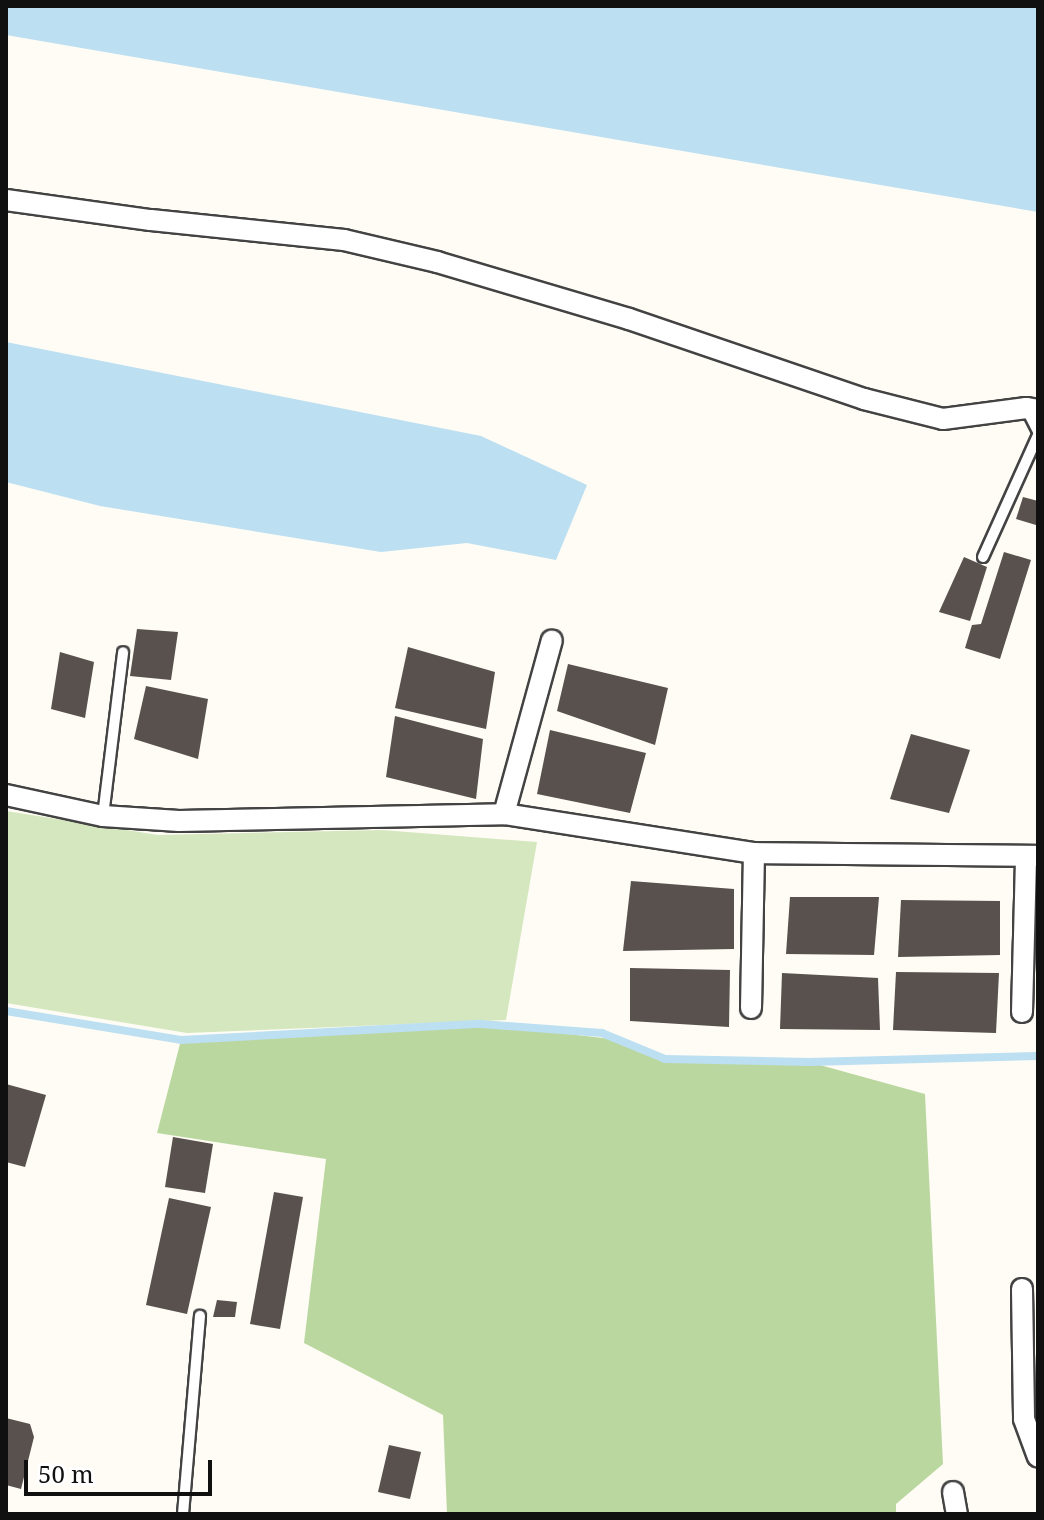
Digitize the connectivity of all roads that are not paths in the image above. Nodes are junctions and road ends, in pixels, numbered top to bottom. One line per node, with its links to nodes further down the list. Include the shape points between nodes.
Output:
1 (6, 200): 2 (street, via 344,240 629,319 864,399 930,416)
2 (1032, 409): 3 (lane)
3 (1038, 434): 4 (lane)
4 (983, 557)
5 (552, 640): 8 (street)
6 (123, 652): 9 (lane)
7 (6, 795): 9 (street)
8 (504, 814): 9 (street, via 179,821); 10 (street)
9 (103, 816)
10 (754, 853): 11 (street); 12 (street)
11 (1032, 856): 13 (street)
12 (751, 1008)
13 (1022, 1012)
14 (1022, 1289): 16 (street, via 1024,1419)
15 (200, 1316): 18 (lane)
16 (1038, 1457)
17 (953, 1492): 19 (street)
18 (183, 1514)
19 (957, 1514)

